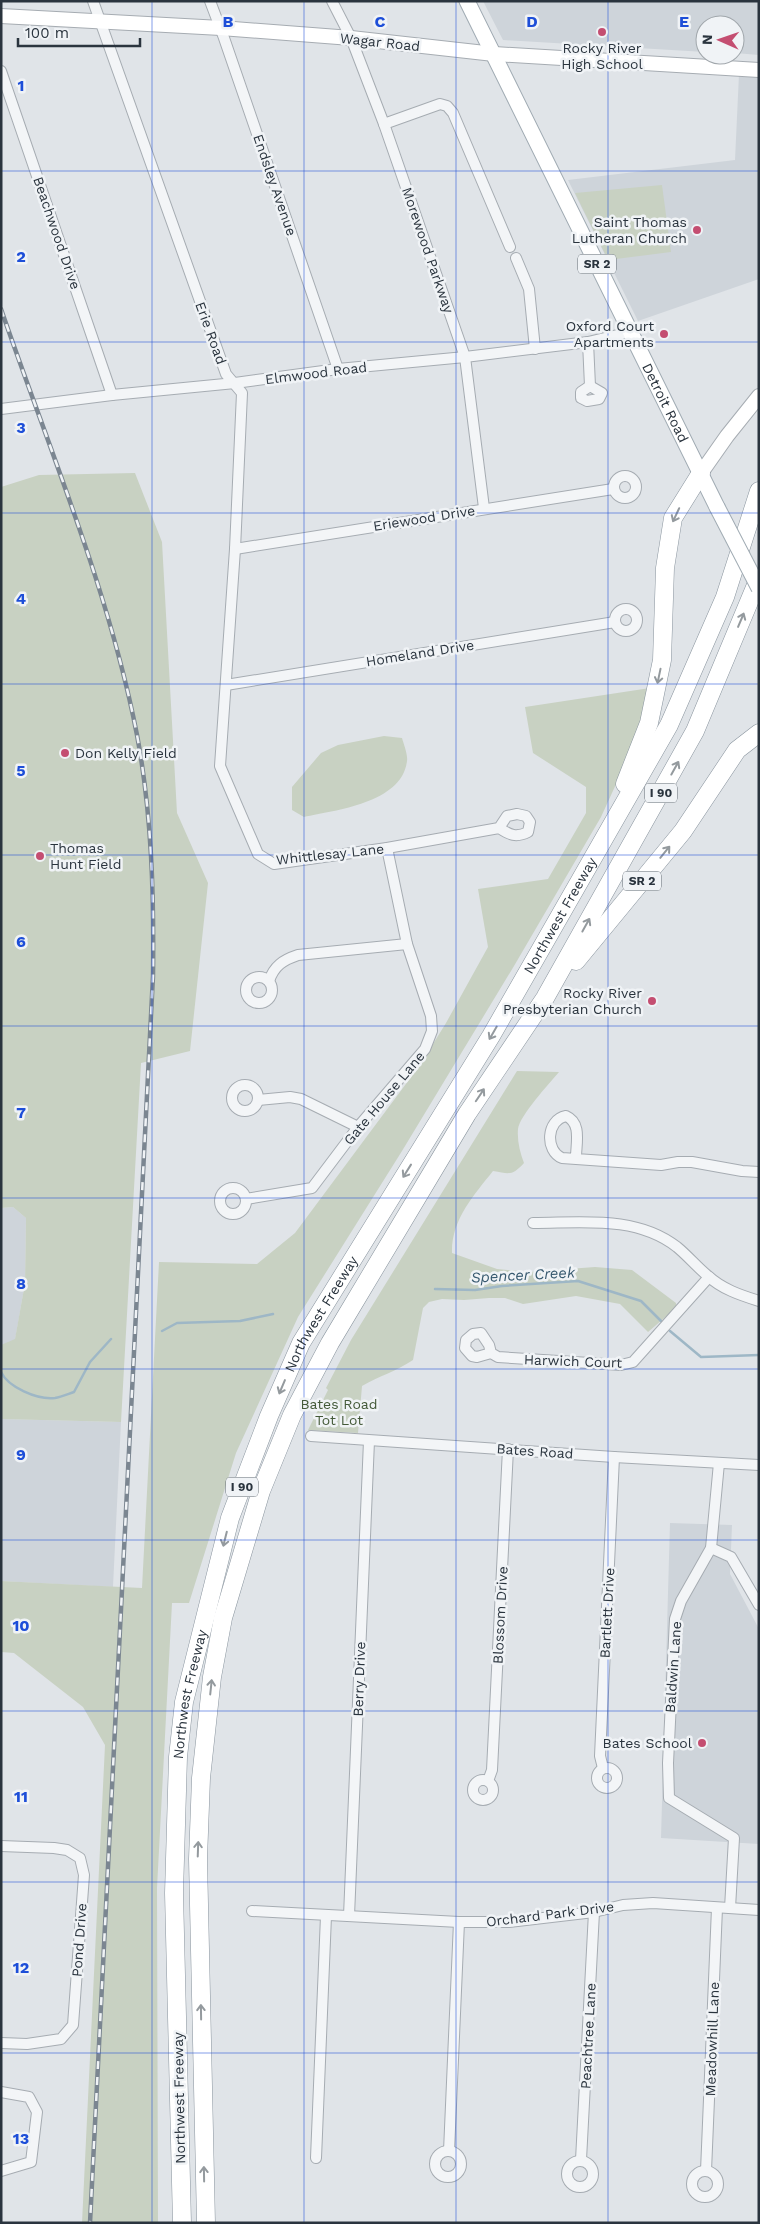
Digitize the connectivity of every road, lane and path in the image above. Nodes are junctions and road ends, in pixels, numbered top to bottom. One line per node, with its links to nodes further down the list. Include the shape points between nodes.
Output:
1 (93, 1): 6 (street, Erie Road)
2 (210, 1): 7 (street, Endsley Avenue)
3 (332, 1): 8 (street, Morewood Parkway)
4 (467, 1): 9 (main road, Detroit Road / SR 2)
5 (1, 16): 6 (street, Wagar Road)
6 (100, 21): 7 (street, Wagar Road); 20 (street, Erie Road, via 226,374)
7 (220, 28): 8 (street, Wagar Road); 19 (street, Endsley Avenue)
8 (351, 38): 9 (street, Wagar Road); 12 (street, Morewood Parkway)
9 (494, 54): 10 (street, Wagar Road); 15 (main road, Detroit Road / SR 2)
10 (759, 70)
11 (1, 71): 22 (street, Beachwood Drive)
12 (384, 124): 13 (street, via 440,104 447,106 453,113); 18 (street, Morewood Parkway)
13 (510, 247)
14 (516, 258): 17 (street, via 529,289)
15 (630, 332): 16 (street, Elmwood Road); 25 (main road, Detroit Road / SR 2)
16 (588, 342): 17 (street, Elmwood Road); 21 (street)
17 (535, 349): 18 (street, Elmwood Road)
18 (465, 357): 19 (street, Elmwood Road); 28 (street, Morewood Parkway)
19 (338, 368): 20 (street, Elmwood Road)
20 (235, 383): 22 (street, Elmwood Road); 29 (street, Erie Road, via 242,393)
21 (590, 386)
22 (112, 395): 24 (street, Elmwood Road)
23 (759, 396): 25 (street)
24 (1, 409)
25 (701, 473): 31 (main road, Detroit Road / SR 2, bridge); 37 (highway, one-way to 37, via 674,518 665,568 662,660 649,723)
26 (614, 489): 28 (street, Eriewood Drive)
27 (759, 491): 37 (highway, Northwest Freeway / I 90, via 725,597 669,725)
28 (484, 508): 29 (street, Eriewood Drive)
29 (235, 549): 33 (street, Erie Road)
30 (759, 578): 41 (highway, Northwest Freeway / I 90, one-way to 30, via 695,731)
31 (759, 588)
32 (614, 622): 33 (street, Homeland Drive)
33 (226, 684): 35 (street, Erie Road)
34 (759, 733): 41 (highway, SR 2, one-way to 34, via 683,831 737,750)
35 (220, 766): 38 (street, Whittlesay Lane, via 258,854 274,864)
36 (499, 828): 38 (street, Whittlesay Lane)
37 (604, 839): 77 (highway, Northwest Freeway / I 90, one-way to 77, via 491,1036 301,1343 230,1518 184,1702 178,1757 174,1893)
38 (387, 848): 39 (street, Gate House Lane)
39 (407, 944): 40 (street, via 298,955 282,961); 43 (street, Gate House Lane, via 431,1016 432,1032 425,1049)
40 (268, 981)
41 (546, 998): 78 (highway, Northwest Freeway / I 90, one-way to 41, via 198,1850 200,1778 223,1618 261,1491 292,1415 403,1218)
42 (258, 1100): 43 (street, via 301,1099)
43 (358, 1128): 46 (street, Gate House Lane, via 312,1188)
44 (576, 1158): 45 (street, via 661,1165 692,1162)
45 (759, 1172)
46 (246, 1200)
47 (533, 1223): 48 (street, via 612,1222 645,1229 676,1246)
48 (709, 1277): 49 (street, via 736,1294); 50 (street, Harwich Court, via 633,1362 621,1365 498,1357)
49 (759, 1301)
50 (491, 1353)
51 (312, 1436): 52 (street, Bates Road)
52 (369, 1441): 53 (street, Bates Road); 68 (street, Berry Drive)
53 (508, 1449): 54 (street, Bates Road); 60 (street, Blossom Drive, via 492,1770)
54 (614, 1457): 55 (street, Bates Road); 59 (street, Bartlett Drive, via 600,1756)
55 (719, 1463): 56 (street, Bates Road); 57 (street, Baldwin Lane)
56 (759, 1464)
57 (711, 1548): 58 (street, via 731,1557); 63 (street, Baldwin Lane, via 681,1601 675,1619 669,1798 734,1838)
58 (759, 1605)
59 (603, 1768)
60 (488, 1781)
61 (1, 1846): 70 (street, Pond Drive, via 67,1850 80,1858 84,1876 73,2024 61,2039 27,2044)
62 (717, 1908): 63 (street, Orchard Park Drive); 66 (street, Orchard Park Drive, via 653,1903 623,1905); 75 (street, Meadowhill Lane)
63 (730, 1908): 64 (street, Orchard Park Drive)
64 (759, 1910)
65 (252, 1911): 67 (street, Orchard Park Drive)
66 (594, 1912): 69 (street, Orchard Park Drive, via 509,1922); 74 (street, Peachtree Lane)
67 (326, 1916): 68 (street, Orchard Park Drive); 73 (street)
68 (349, 1916): 69 (street, Orchard Park Drive)
69 (459, 1922): 72 (street)
70 (1, 2043)
71 (1, 2092): 76 (street, via 29,2097 37,2112 31,2162)
72 (449, 2150)
73 (316, 2158)
74 (581, 2160)
75 (706, 2170)
76 (1, 2171)
77 (182, 2223)
78 (206, 2223)

